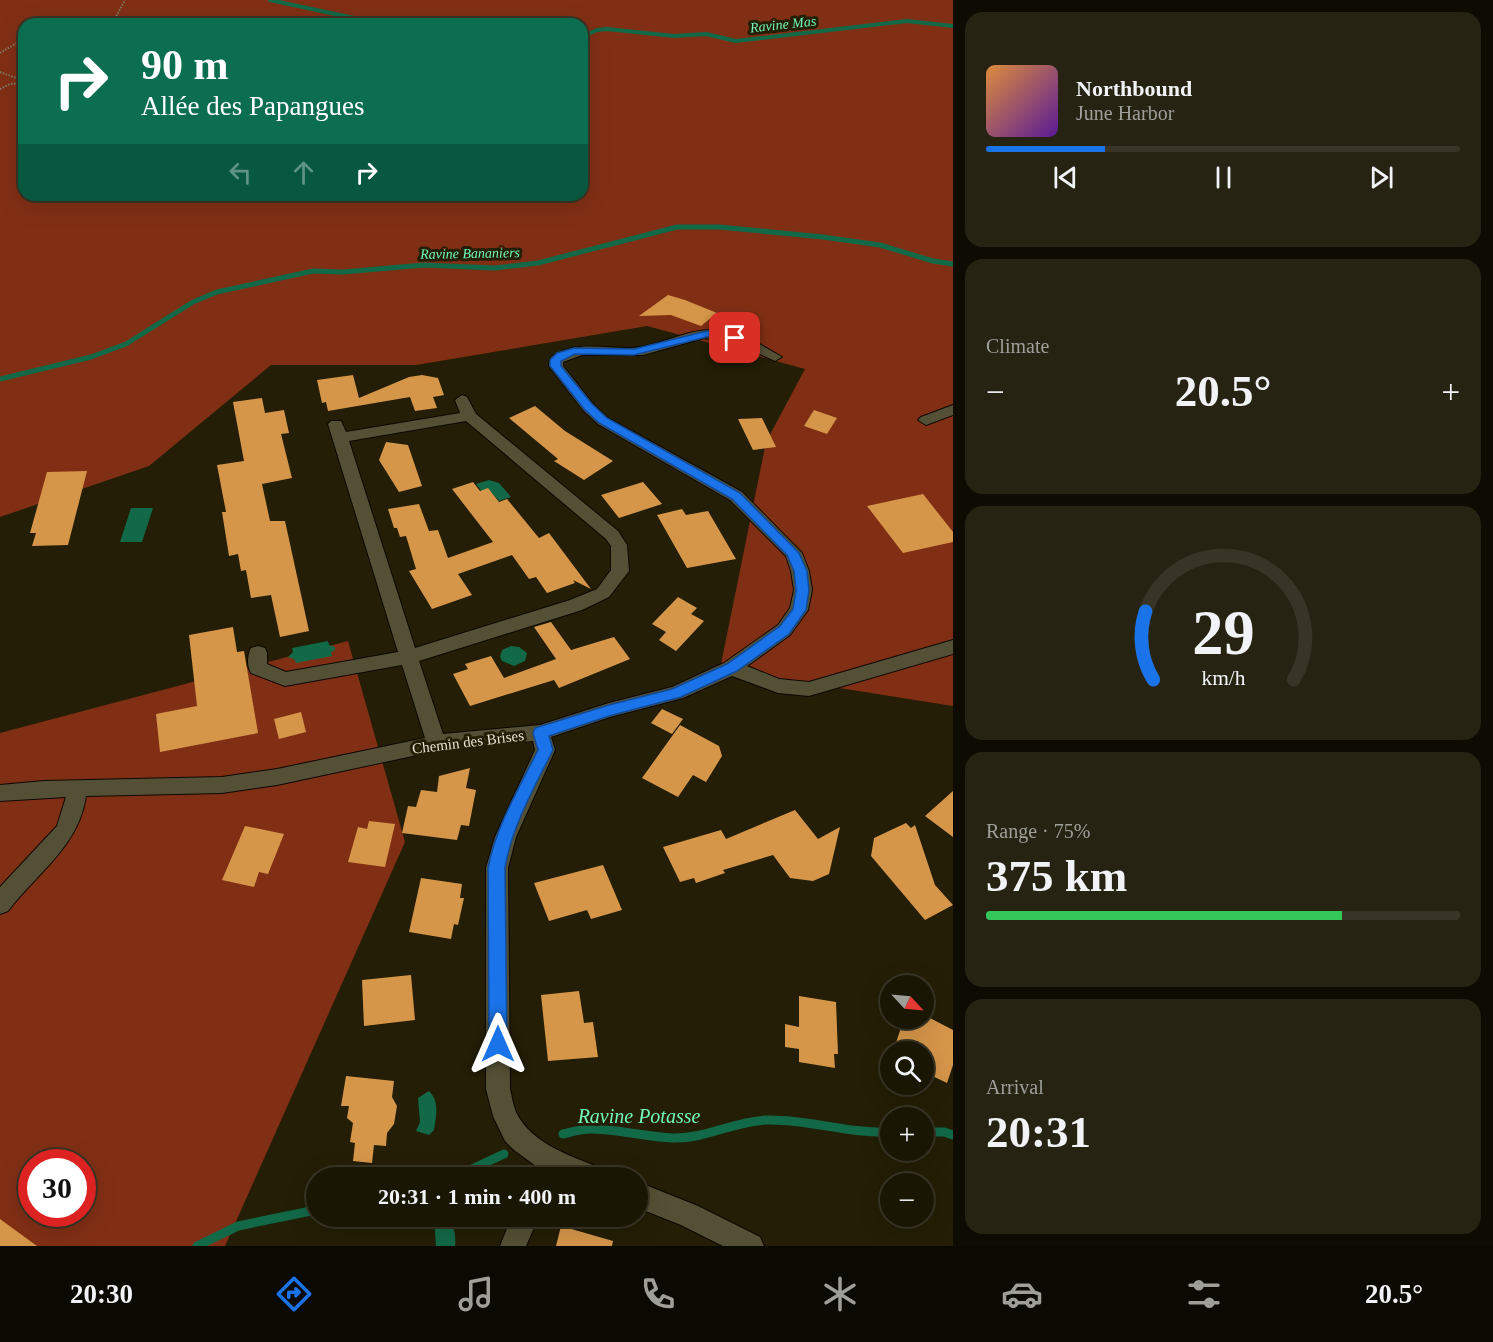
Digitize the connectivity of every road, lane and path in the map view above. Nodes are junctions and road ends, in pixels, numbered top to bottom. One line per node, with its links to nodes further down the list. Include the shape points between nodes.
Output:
1 (125, 0): 2 (path)
2 (115, 18)
3 (18, 42): 4 (path)
4 (0, 52)
5 (0, 72): 6 (path)
6 (18, 80)
7 (18, 83): 8 (path)
8 (0, 89)
9 (775, 357): 15 (street, via 735,338 711,333 634,352 574,351 556,360 556,366 603,421 736,496 793,553 803,590 799,610 784,630)
10 (953, 410): 11 (street)
11 (926, 420)
12 (953, 647): 15 (street, via 809,689 778,686)
13 (258, 653): 14 (street, via 258,668 285,679)
14 (409, 657): 14 (street, via 591,600 603,593 621,571 619,545 612,535 466,408 338,431); 17 (street)
15 (732, 668): 16 (street, via 676,693)
16 (540, 733): 17 (street, Chemin des Brises); 21 (street, Chemin des Brises, via 545,750 508,826 496,868 498,1089 507,1121)
17 (436, 743): 18 (street, Chemin des Brises, via 222,785)
18 (77, 790): 19 (street, Chemin des Brises); 20 (street, via 70,822 61,836)
19 (0, 793)
20 (0, 904)
21 (543, 1167)
22 (648, 1199): 25 (street)
23 (521, 1227): 24 (street)
24 (513, 1246)
25 (751, 1246)

